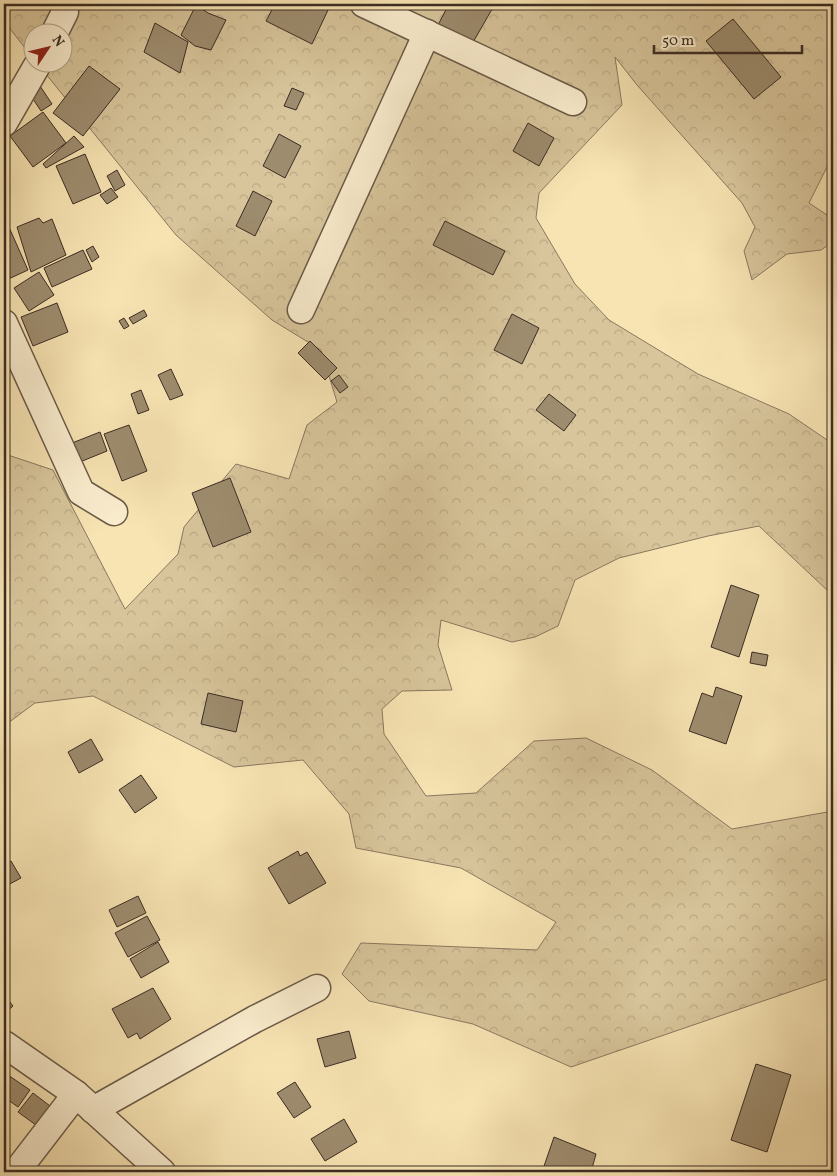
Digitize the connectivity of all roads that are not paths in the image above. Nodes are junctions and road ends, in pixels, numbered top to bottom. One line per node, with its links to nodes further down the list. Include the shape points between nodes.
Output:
1 (63, 4): 3 (street, via 65,12)
2 (364, 4): 4 (street)
3 (60, 22)
4 (427, 33): 6 (street); 8 (street)
5 (33, 72): 7 (street)
6 (573, 102)
7 (4, 123)
8 (300, 310)
9 (4, 323): 10 (street, via 81,492)
10 (114, 512)
11 (316, 988): 13 (street)
12 (4, 1044): 13 (street)
13 (84, 1102): 14 (street); 15 (street)
14 (16, 1172)
15 (162, 1172)

